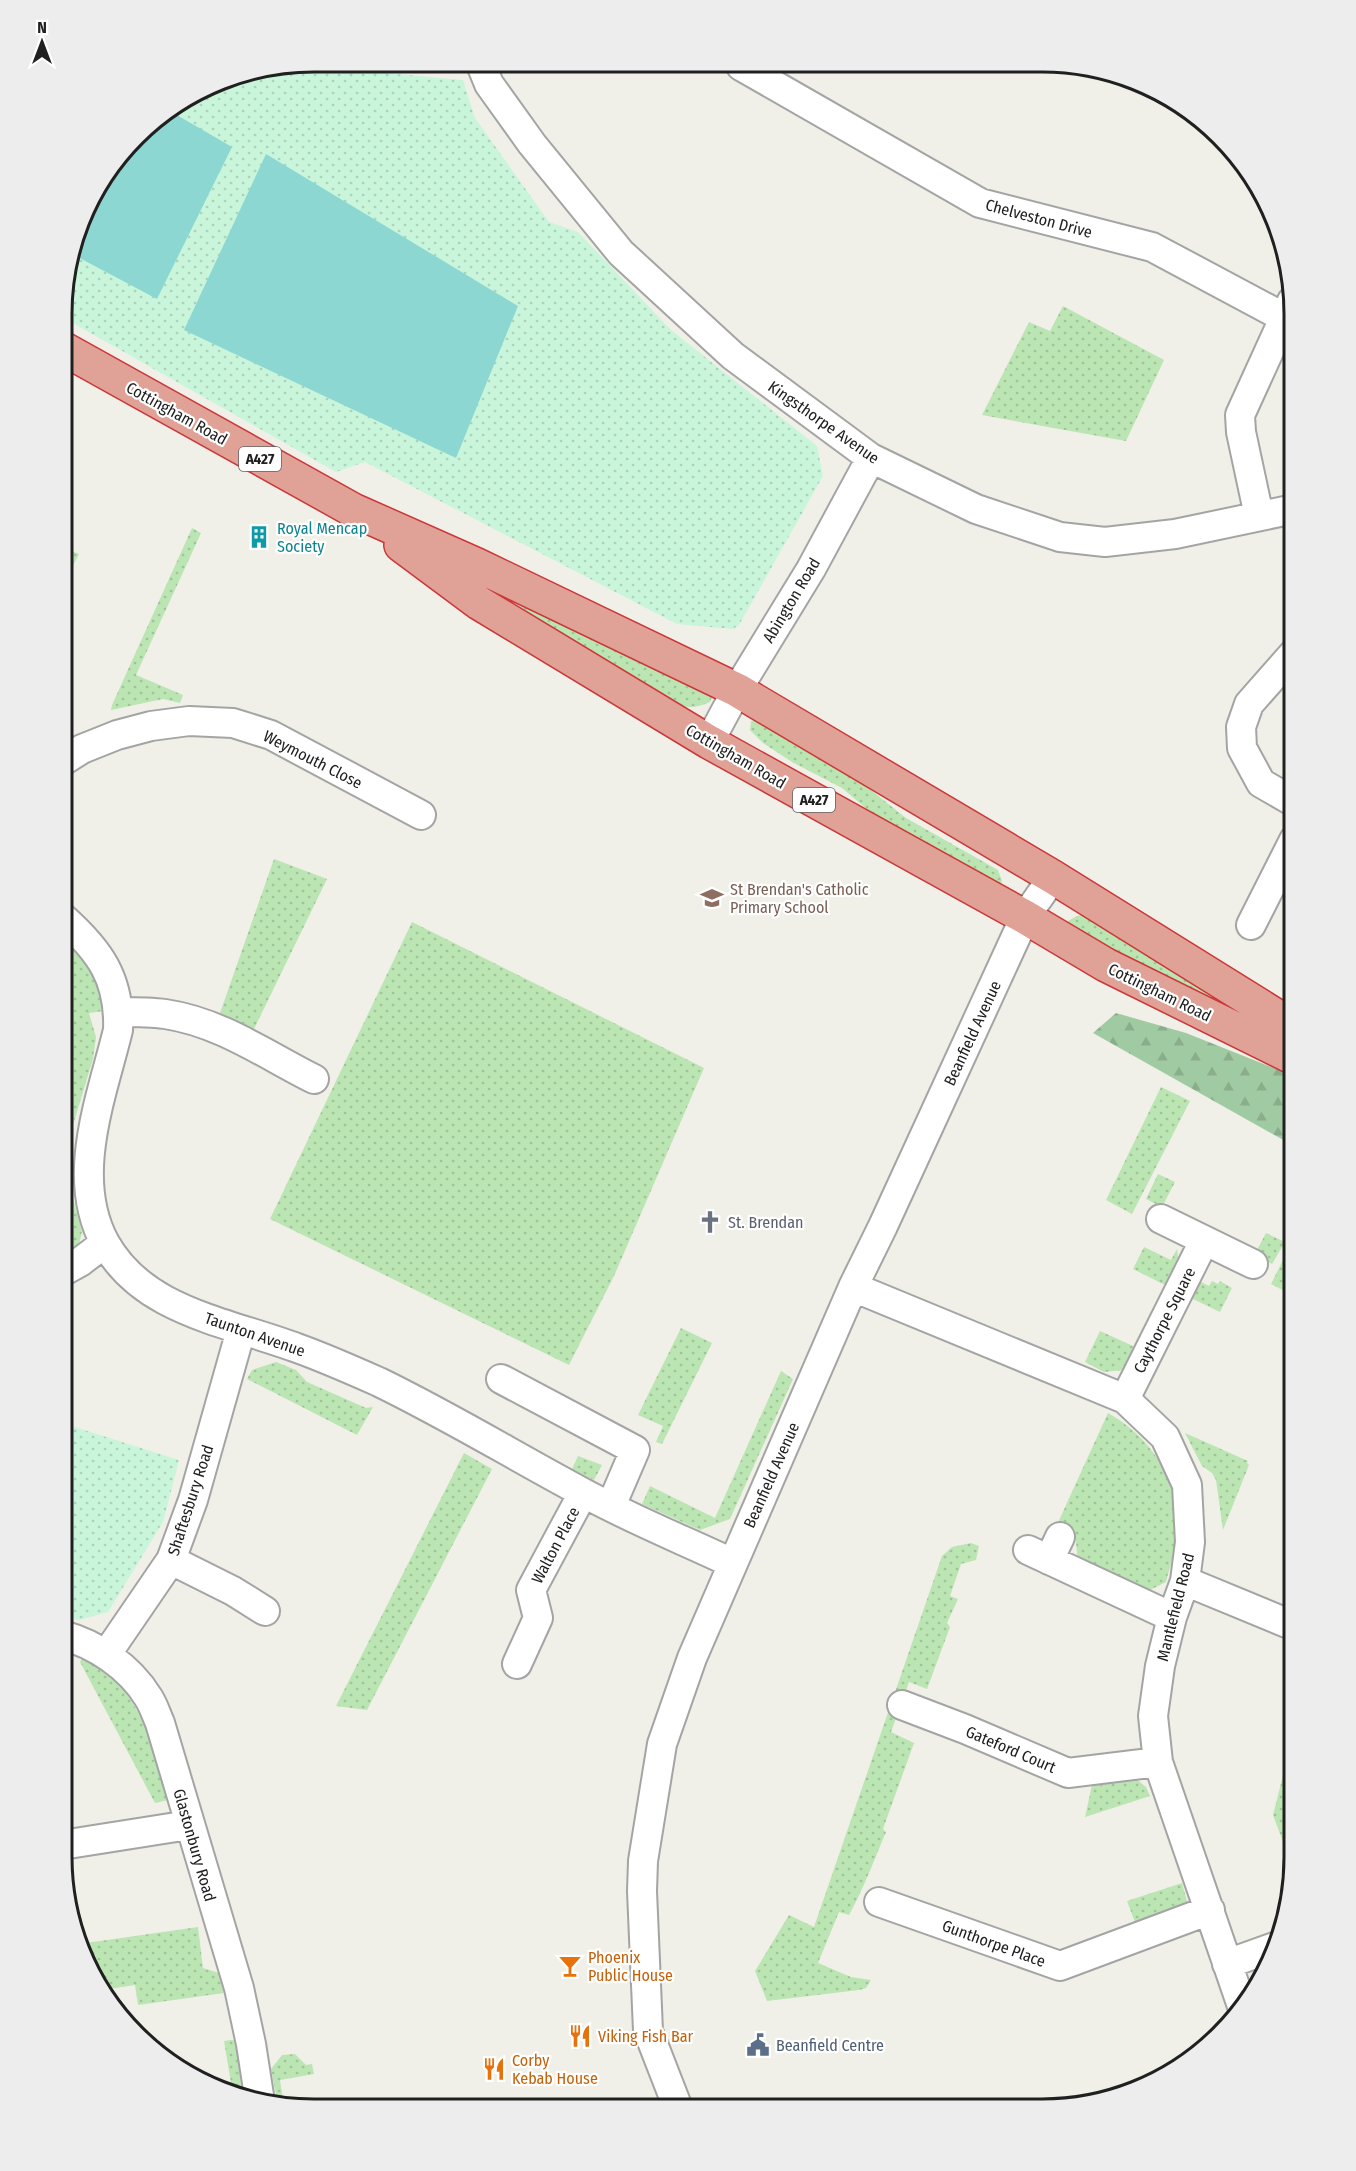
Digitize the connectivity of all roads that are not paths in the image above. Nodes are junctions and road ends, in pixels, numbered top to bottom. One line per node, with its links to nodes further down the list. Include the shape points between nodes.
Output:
1 (484, 72): 6 (street, Kingsthorpe Avenue, via 532,144 621,253 733,356)
2 (751, 72): 3 (street, Chelveston Drive, via 980,203 1152,247)
3 (1284, 307)
4 (1284, 318): 9 (street, via 1240,415)
5 (72, 353): 7 (highway, Cottingham Road / A427)
6 (871, 458): 9 (street, Kingsthorpe Avenue, via 976,509 1060,537 1105,542 1175,534); 11 (street, Abington Road, via 811,569)
7 (353, 510): 11 (highway, Cottingham Road / A427); 12 (highway, Cottingham Road / A427, via 479,603)
8 (1284, 511): 9 (street, Kingsthorpe Avenue)
9 (1259, 516)
10 (1284, 664): 14 (street, via 1249,704 1241,727 1242,748 1261,783)
11 (736, 690): 12 (street, Abington Road); 17 (highway, Cottingham Road / A427)
12 (709, 742): 18 (highway, Cottingham Road / A427)
13 (72, 755): 15 (street, Weymouth Close, via 117,735 151,726 189,721 233,723 272,735)
14 (1284, 796)
15 (421, 815)
16 (1284, 860): 19 (street)
17 (1053, 877): 18 (street, Beanfield Avenue); 22 (highway, Cottingham Road / A427)
18 (1025, 917): 23 (highway, Cottingham Road / A427, via 1106,965); 30 (street, Beanfield Avenue)
19 (1251, 925)
20 (72, 927): 21 (street, Taunton Avenue, via 104,962 113,981)
21 (119, 1012): 24 (street, via 165,1014 211,1026); 27 (street, Taunton Avenue, via 90,1145 92,1201)
22 (1284, 1021)
23 (1284, 1053)
24 (314, 1079)
25 (1161, 1219): 26 (street)
26 (1204, 1241): 28 (street); 33 (street, Caythorpe Square)
27 (105, 1243): 29 (street); 31 (street, Taunton Avenue, via 123,1268 143,1286 189,1311)
28 (1253, 1264)
29 (72, 1266)
30 (853, 1287): 33 (street, Mantlefield Road); 38 (street, Beanfield Avenue)
31 (241, 1330): 34 (street, Taunton Avenue, via 381,1383); 37 (street, Shaftesbury Road, via 193,1500)
32 (501, 1379): 35 (street, via 635,1450)
33 (1125, 1399): 39 (street, Mantlefield Road, via 1165,1437 1187,1485 1190,1542)
34 (583, 1493): 35 (street, Taunton Avenue); 45 (street, Walton Place, via 531,1590 538,1618)
35 (611, 1506): 38 (street, Taunton Avenue)
36 (1046, 1549): 41 (street)
37 (171, 1560): 40 (street); 44 (street, Shaftesbury Road)
38 (732, 1563): 56 (street, Beanfield Avenue, via 692,1658 662,1744 643,1861 648,2031)
39 (1185, 1581): 41 (street, Mantlefield Road); 42 (street)
40 (266, 1611)
41 (1172, 1617): 47 (street, Mantlefield Road, via 1153,1716)
42 (1284, 1622)
43 (72, 1638): 44 (street, Glastonbury Road)
44 (106, 1655): 48 (street, Glastonbury Road, via 136,1680 149,1698)
45 (517, 1664)
46 (902, 1705): 47 (street, Gateford Court, via 1068,1773)
47 (1158, 1762): 51 (street, Mantlefield Road)
48 (189, 1825): 49 (street); 55 (street, Glastonbury Road, via 239,1988)
49 (72, 1843)
50 (879, 1902): 51 (street, Gunthorpe Place, via 1060,1966)
51 (1210, 1910): 53 (street, Mantlefield Road)
52 (1265, 1950): 53 (street)
53 (1227, 1964): 54 (street, Mantlefield Road)
54 (1239, 1997)
55 (258, 2092)
56 (674, 2099)

